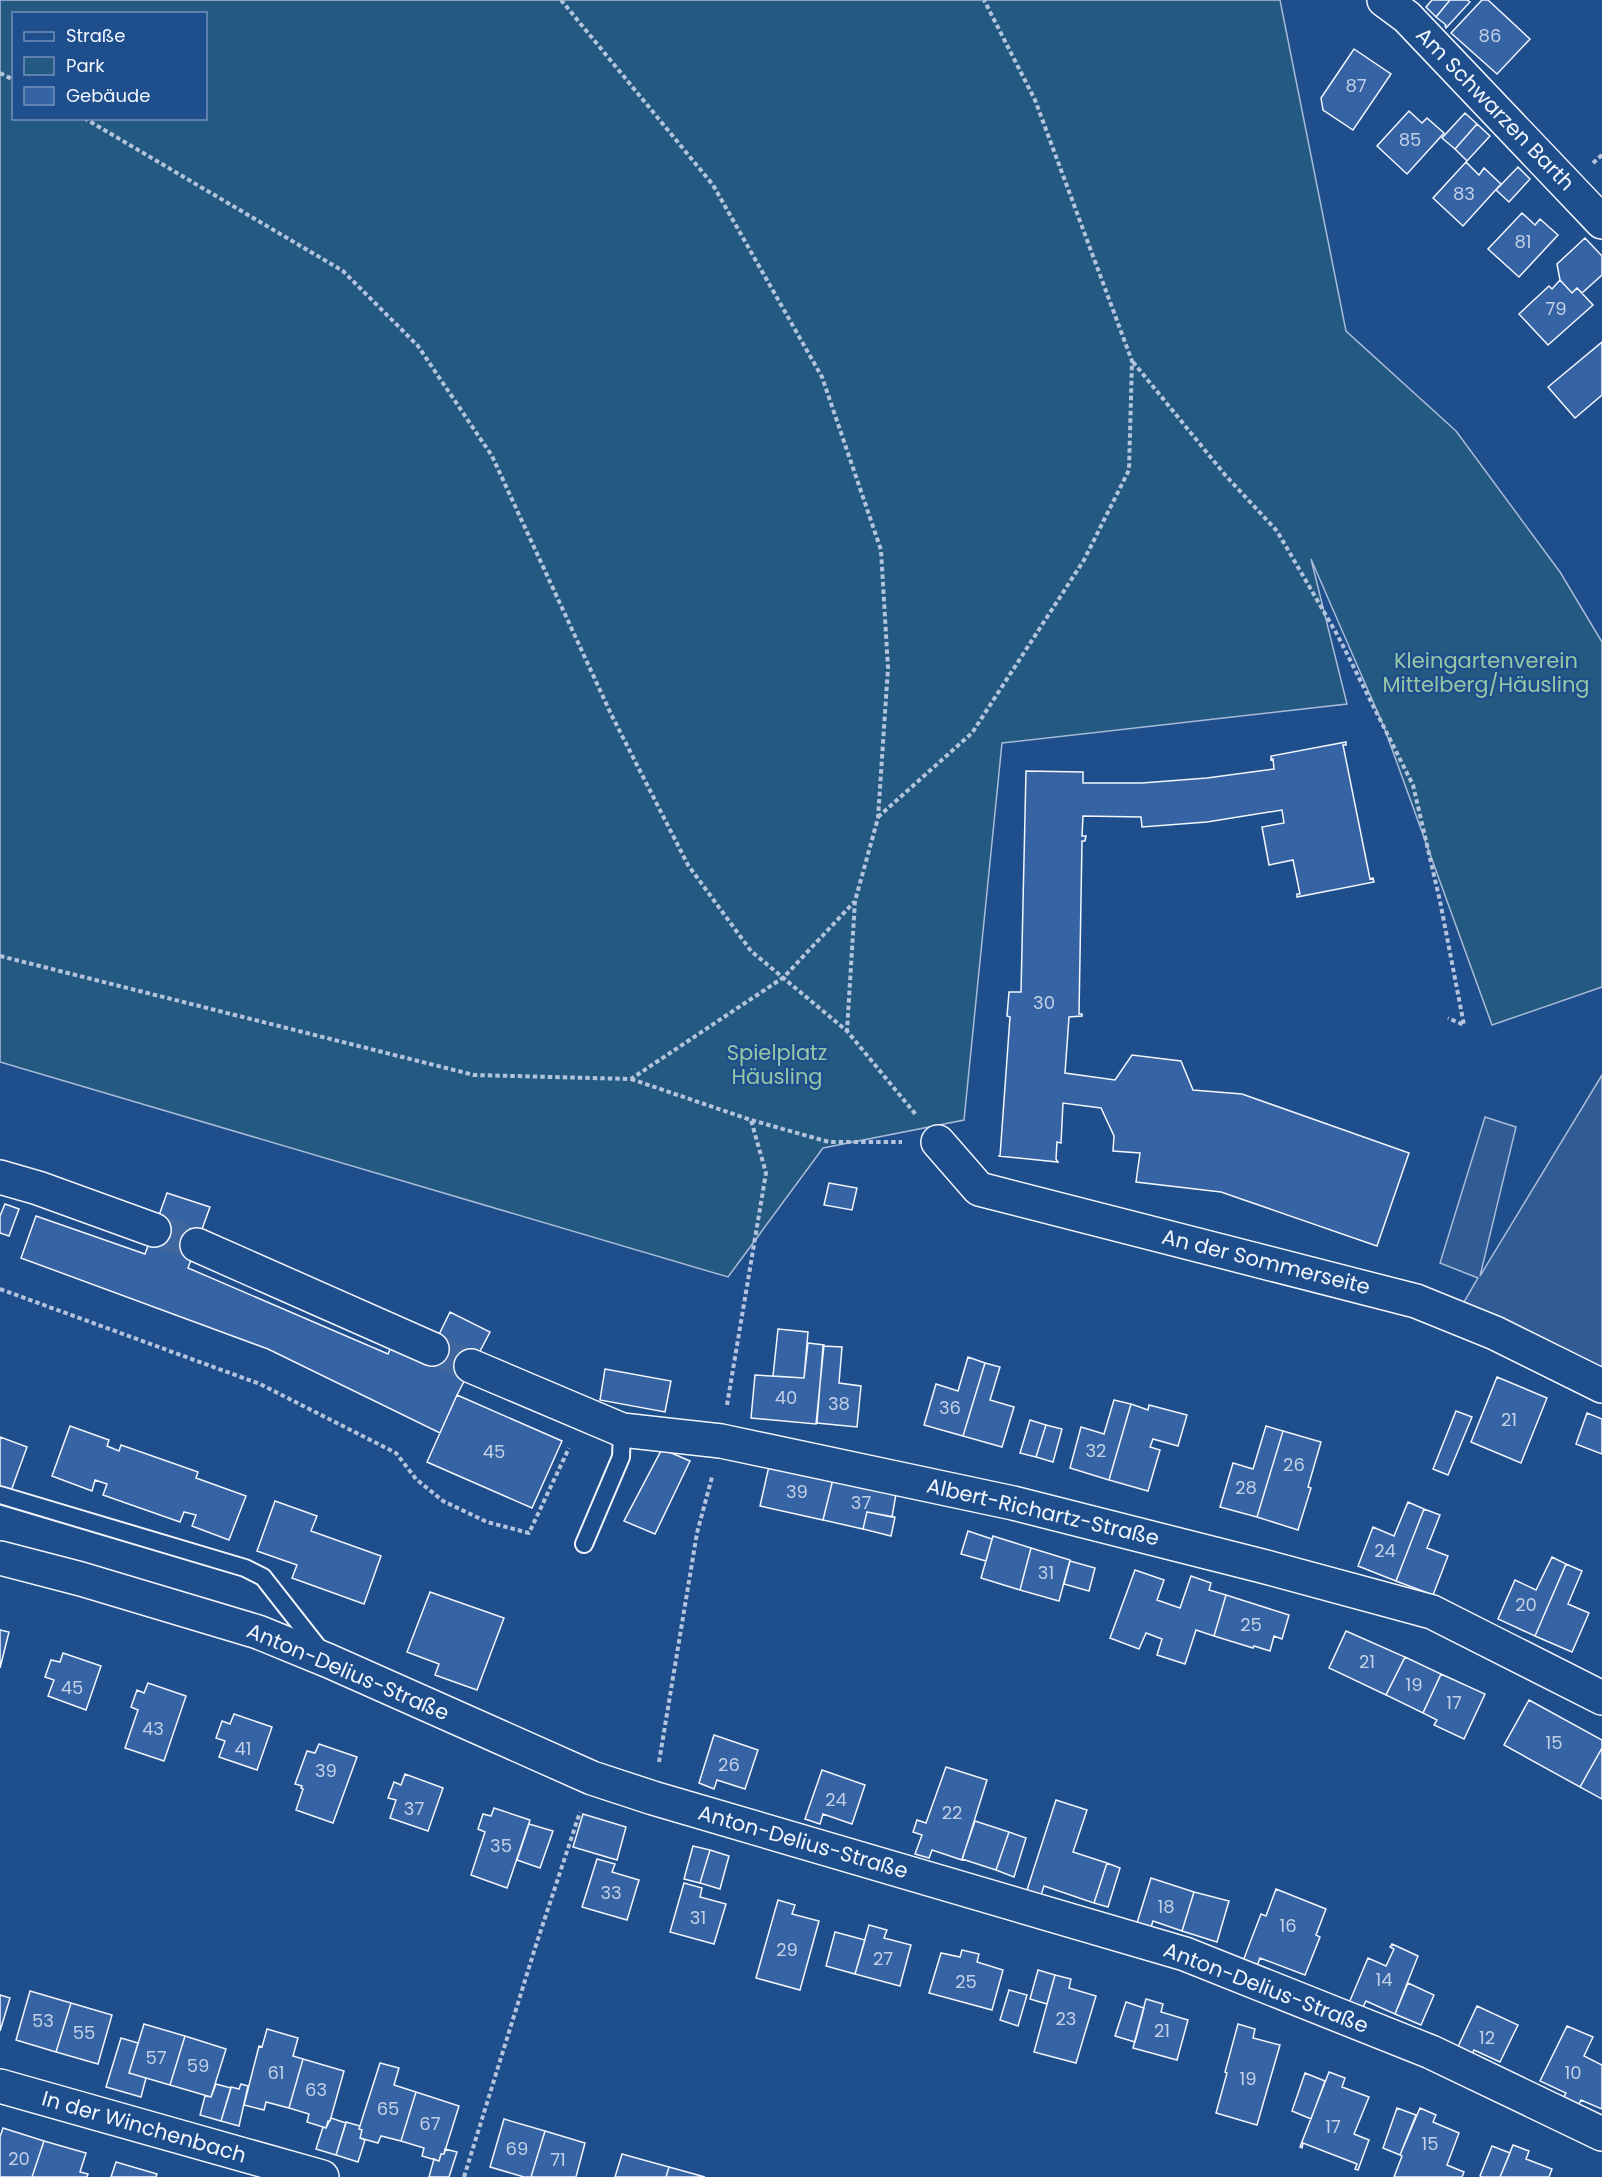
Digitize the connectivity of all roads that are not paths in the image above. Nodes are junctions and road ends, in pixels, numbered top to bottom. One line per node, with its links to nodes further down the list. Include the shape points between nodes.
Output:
1 (1384, 0): 2 (street, Am Schwarzen Barth, via 1407,17)
2 (1602, 222)
3 (938, 1142): 9 (street, An der Sommerseite, via 979,1189 1416,1301 1495,1333)
4 (0, 1177): 5 (street)
5 (154, 1230)
6 (197, 1245): 7 (street)
7 (432, 1349)
8 (471, 1366): 10 (street, Albert-Richartz-Straße)
9 (1602, 1386)
10 (622, 1430): 12 (lane, via 621,1457); 15 (street, Albert-Richartz-Straße, via 721,1441 1012,1503 1432,1612)
11 (0, 1495): 14 (lane, via 246,1568 263,1577)
12 (584, 1544)
13 (0, 1558): 14 (street, Anton-Delius-Straße, via 247,1629)
14 (329, 1661): 17 (street, Anton-Delius-Straße, via 592,1778 1185,1954 1431,2052)
15 (1602, 1698)
16 (0, 2086): 18 (street, In der Winchenbach)
17 (1602, 2134)
18 (322, 2177)

